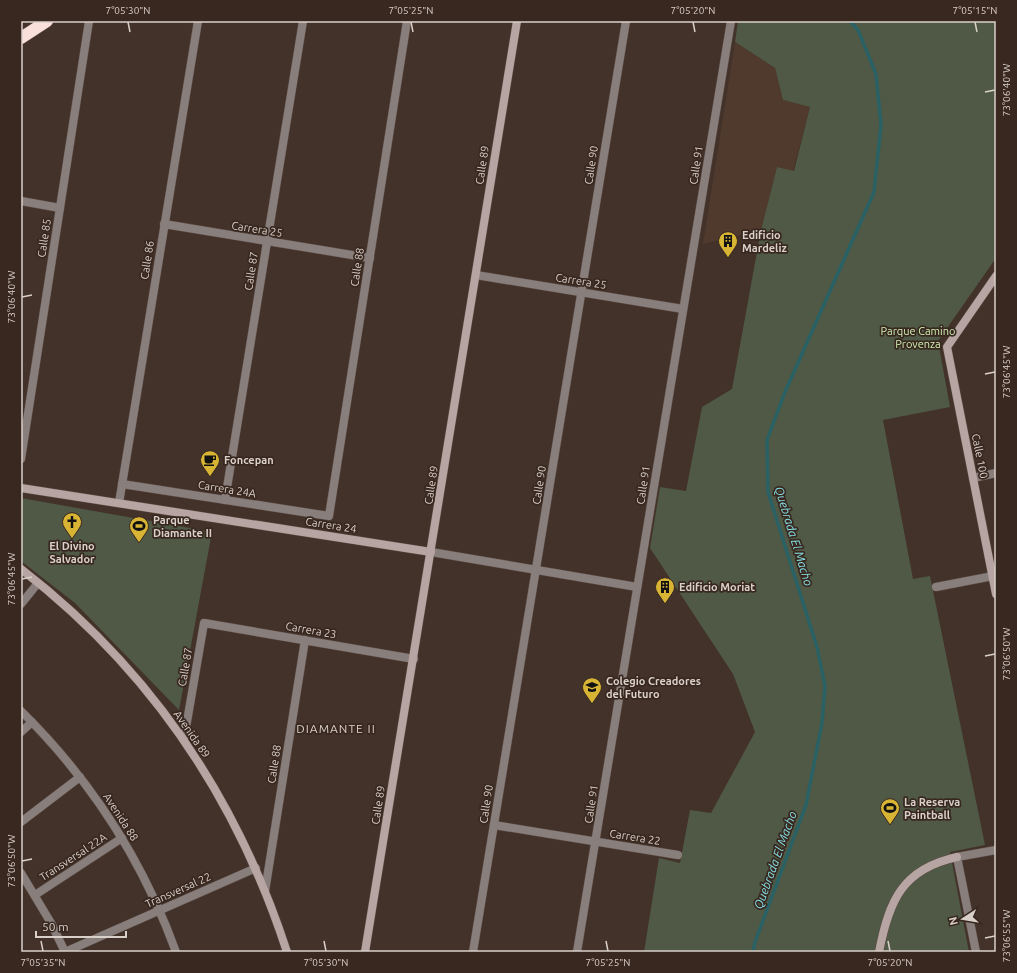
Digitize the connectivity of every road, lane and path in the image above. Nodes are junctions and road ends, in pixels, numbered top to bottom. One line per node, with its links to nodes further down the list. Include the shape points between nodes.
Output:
1 (47, 21): 9 (highway)
2 (89, 21): 11 (street, Calle 85)
3 (198, 21): 12 (street, Calle 86)
4 (303, 21): 13 (street, Calle 87)
5 (407, 21): 14 (street, Calle 88)
6 (517, 21): 15 (street, Calle 89)
7 (626, 21): 17 (street, Calle 90)
8 (731, 21): 18 (street, Calle 91)
9 (21, 38)
10 (21, 201): 11 (street)
11 (60, 208): 19 (street, Calle 85)
12 (164, 224): 13 (street, Carrera 25); 22 (street, Calle 86)
13 (267, 241): 14 (street, Carrera 25); 24 (street, Calle 87)
14 (370, 258): 26 (street, Calle 88)
15 (476, 275): 17 (street, Carrera 25); 27 (street, Calle 89)
16 (996, 276): 21 (street, Calle 100, via 947,347)
17 (581, 293): 18 (street, Carrera 25); 29 (street, Calle 90)
18 (683, 309): 32 (street, Calle 91)
19 (21, 459)
20 (996, 473): 21 (street)
21 (973, 478): 30 (street, Calle 100)
22 (122, 484): 24 (street, Carrera 24A); 25 (street, Calle 86)
23 (21, 488): 25 (street, Carrera 24)
24 (224, 500): 26 (street, Carrera 24A)
25 (119, 503): 27 (street, Carrera 24)
26 (329, 516)
27 (431, 552): 29 (street, Carrera 24); 38 (street, Calle 89)
28 (21, 569): 31 (street, Avenida 89)
29 (536, 570): 32 (street, Carrera 24); 45 (street, Calle 90)
30 (994, 576): 33 (street); 34 (street, Calle 100)
31 (38, 583): 35 (street); 42 (street, Avenida 89, via 77,616 113,652)
32 (638, 587): 47 (street, Calle 91)
33 (936, 587)
34 (996, 594)
35 (21, 604)
36 (204, 623): 37 (street, Carrera 23); 42 (street, Calle 87)
37 (305, 640): 38 (street, Carrera 23); 53 (street, Calle 88)
38 (414, 659): 59 (street, Calle 89)
39 (21, 711): 40 (street, Avenida 88)
40 (32, 722): 41 (street); 43 (street, Avenida 88)
41 (21, 732)
42 (184, 739): 51 (street, Avenida 89, via 216,789)
43 (80, 777): 44 (street); 46 (street, Avenida 88)
44 (21, 822)
45 (494, 825): 47 (street, Carrera 22); 60 (street, Calle 90)
46 (122, 838): 54 (street, Transversal 22A); 55 (street, Avenida 88, via 142,873)
47 (596, 842): 49 (street, Carrera 22); 61 (street, Calle 91)
48 (996, 850): 50 (street)
49 (678, 855)
50 (957, 857): 62 (street, via 931,865 908,881 887,917); 63 (street)
51 (256, 868): 53 (street, Avenida 89); 55 (street, Transversal 22)
52 (21, 873): 54 (street)
53 (265, 891): 58 (street, Avenida 89)
54 (35, 895): 56 (street)
55 (159, 911): 56 (street, Transversal 22); 57 (street, Avenida 88)
56 (65, 952)
57 (176, 952)
58 (287, 952)
59 (365, 952)
60 (473, 952)
61 (577, 952)
62 (879, 952)
63 (976, 952)

